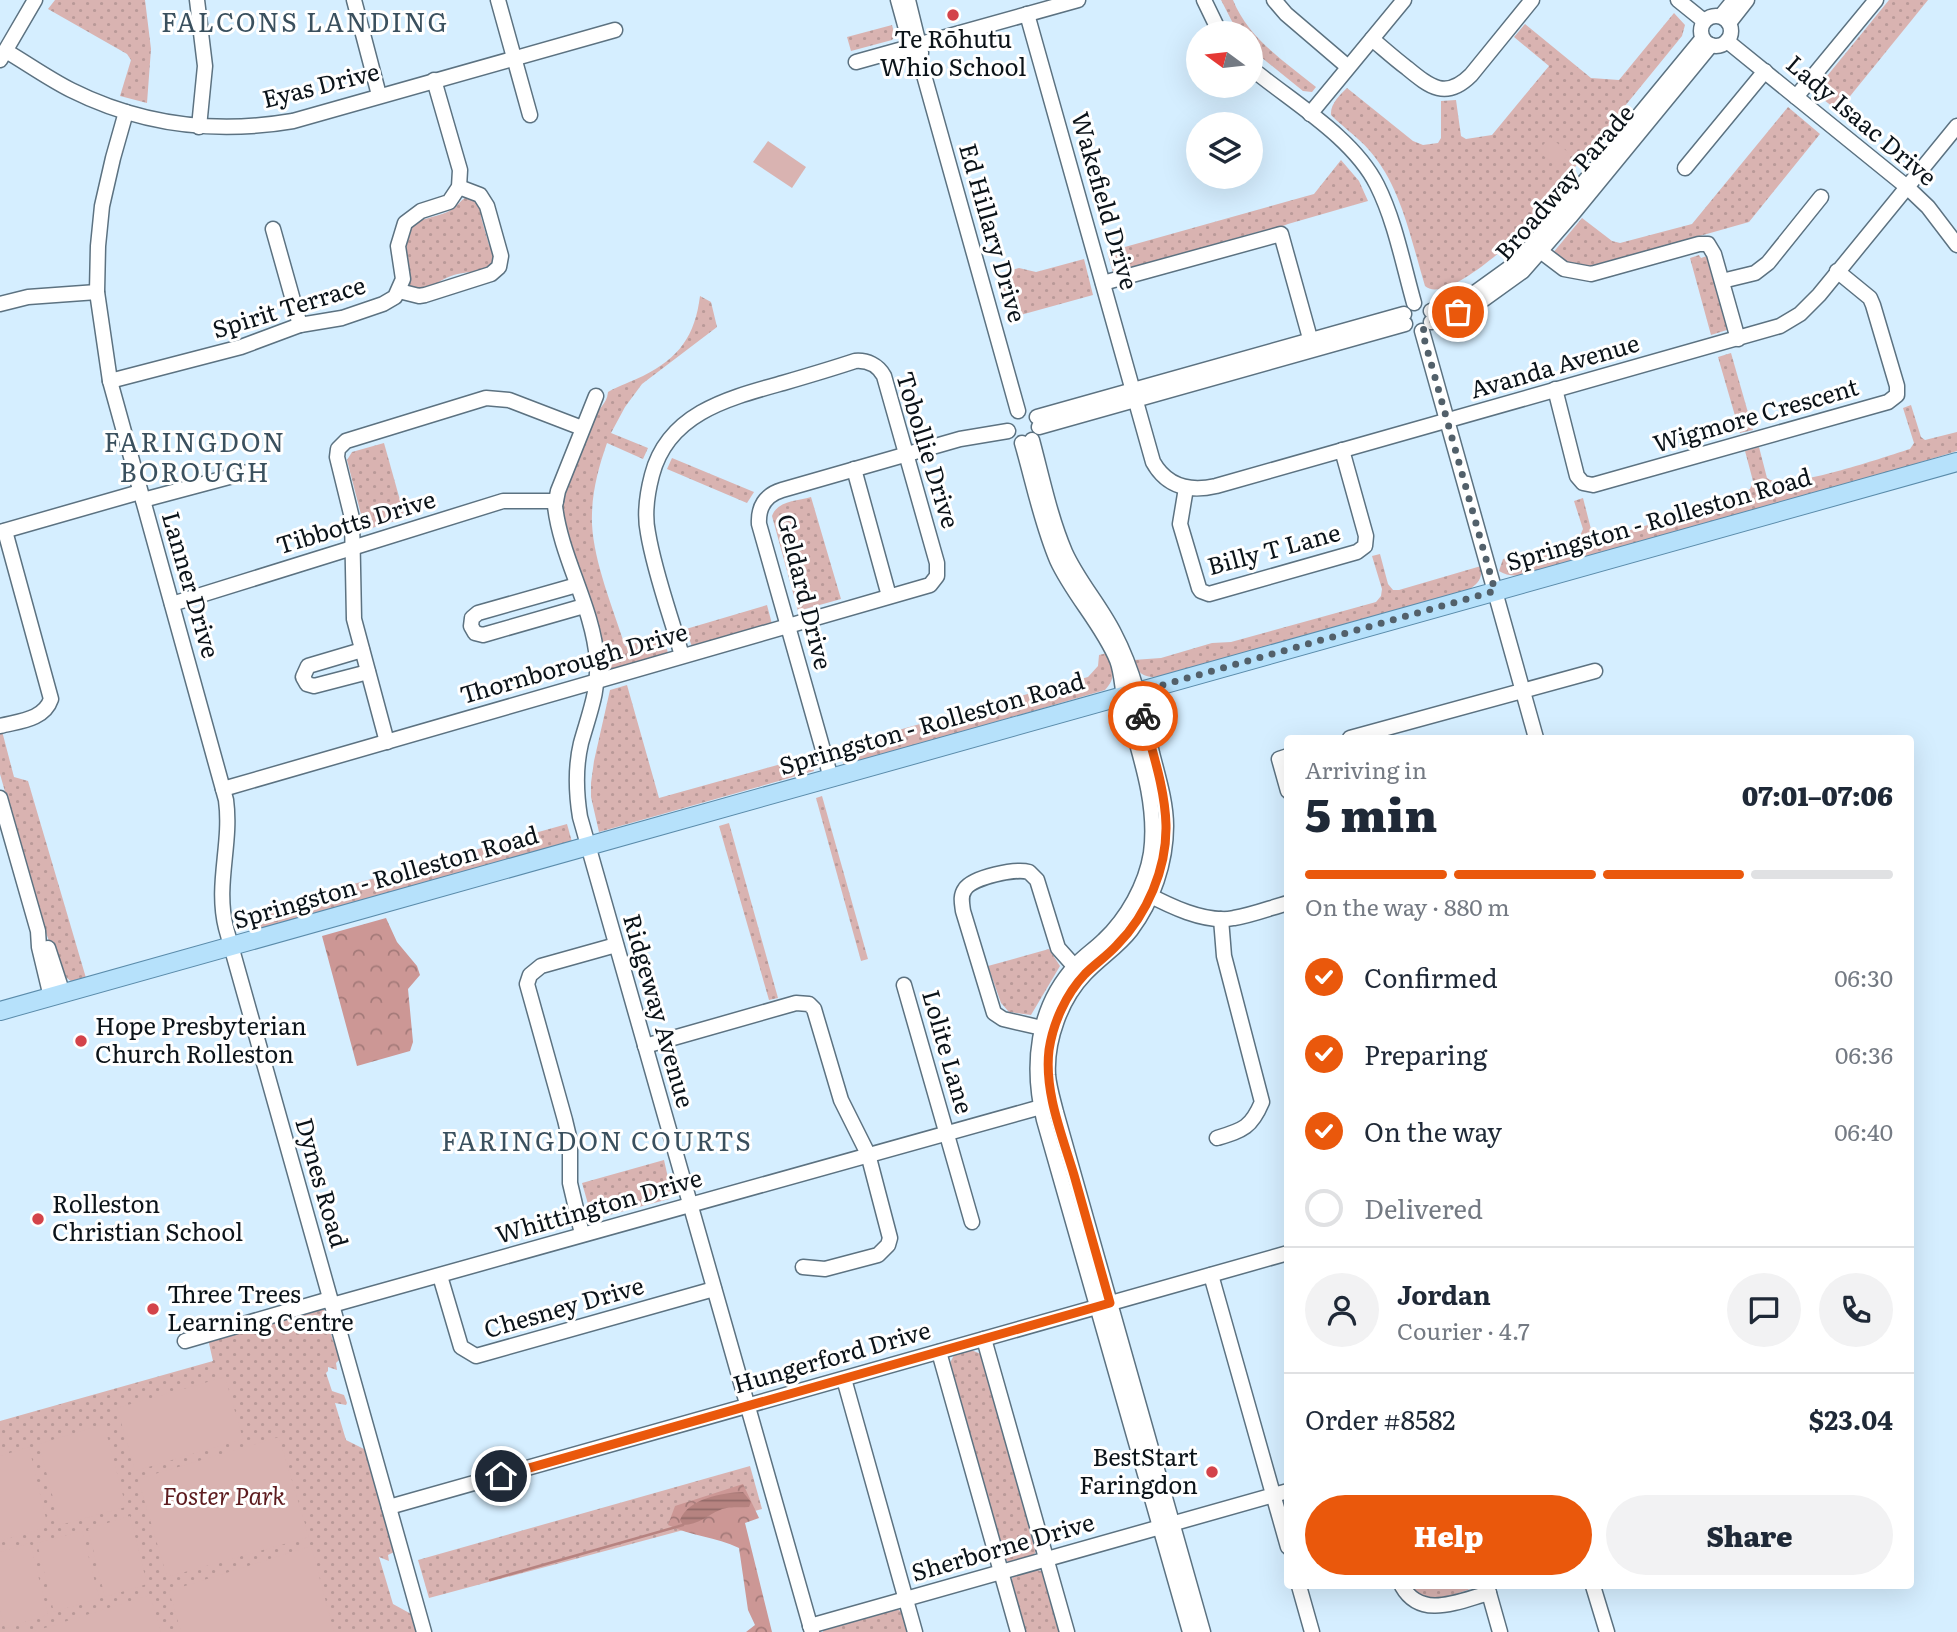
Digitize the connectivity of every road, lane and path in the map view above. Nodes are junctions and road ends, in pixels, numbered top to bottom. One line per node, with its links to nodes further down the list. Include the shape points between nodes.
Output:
1 (35, 0): 25 (street)
2 (197, 0): 38 (street, via 205,66)
3 (354, 0): 32 (street)
4 (498, 0): 26 (street)
5 (898, 0): 24 (street, Ed Hillary Drive)
6 (908, 0): 24 (street, Ed Hillary Drive)
7 (1078, 0): 16 (street)
8 (1204, 0): 18 (street)
9 (1274, 0): 28 (street)
10 (1404, 0): 21 (street)
11 (1532, 0): 21 (street, via 1471,75 1452,88 1430,86)
12 (1678, 0): 19 (street)
13 (1734, 0): 17 (street)
14 (1747, 0): 17 (street)
15 (1876, 0): 33 (street)
16 (1027, 14): 24 (street); 48 (street, Wakefield Drive)
17 (1725, 20): 19 (street, via 1712,16); 22 (street, via 1731,29)
18 (1214, 21)
19 (1704, 21): 23 (street, via 1700,30)
20 (615, 30): 26 (street, Eyas Drive)
21 (1372, 39): 28 (street)
22 (1727, 41): 23 (street, via 1720,46); 29 (street, Lady Isaac Drive)
23 (1707, 42): 45 (street, Broadway Parade)
24 (916, 46): 27 (street); 61 (street, Ed Hillary Drive)
25 (3, 56): 34 (street, Eyas Drive)
26 (514, 58): 31 (street, Eyas Drive); 36 (street)
27 (856, 62)
28 (1349, 67): 35 (street)
29 (1765, 71): 33 (street, Lady Isaac Drive); 39 (street)
30 (1264, 78): 35 (street)
31 (434, 80): 32 (street, Eyas Drive); 40 (street, via 460,170)
32 (379, 95): 38 (street, Eyas Drive, via 293,121)
33 (1796, 97): 41 (street, Lady Isaac Drive)
34 (126, 112): 38 (street, Eyas Drive); 50 (street, Lanner Drive, via 102,206)
35 (1310, 114): 52 (street, via 1342,141 1376,183 1392,224)
36 (530, 116)
37 (1957, 126): 41 (street, Avanda Avenue)
38 (199, 127)
39 (1685, 168)
40 (459, 187): 49 (street, Spirit Terrace, via 449,202 421,211 405,223 398,246 403,279); 49 (street, via 480,195 487,206 501,256 499,267 491,274 425,295)
41 (1907, 187): 44 (street, Lady Isaac Drive); 46 (street, Avanda Avenue)
42 (1821, 197): 47 (street, via 1768,263 1755,273)
43 (273, 229): 54 (street)
44 (1957, 245)
45 (1537, 249): 47 (street, via 1564,269 1591,274 1704,243 1714,254); 53 (street, Broadway Parade)
46 (1837, 271): 55 (street, Avanda Avenue, via 1800,314 1780,326); 58 (street, Wigmore Crescent, via 1873,305 1897,386 1896,395 1888,402 1593,485 1577,476)
47 (1721, 281): 55 (street)
48 (1103, 283): 56 (street, via 1281,234); 59 (street, Wakefield Drive)
49 (399, 291): 54 (street, Spirit Terrace, via 391,300 342,318)
50 (97, 292): 51 (street, via 37,295); 57 (street, Lanner Drive)
51 (0, 304)
52 (1408, 314): 53 (street, via 1425,305); 53 (street, via 1412,331); 56 (street)
53 (1428, 321): 62 (street)
54 (300, 325): 57 (street, Spirit Terrace, via 241,347)
55 (1738, 339): 58 (street, Avanda Avenue)
56 (1312, 345): 59 (street)
57 (110, 381): 72 (street, Lanner Drive)
58 (1555, 389): 62 (street, Avanda Avenue)
59 (1134, 395): 65 (street); 71 (street, via 1158,471)
60 (596, 396): 63 (street)
61 (1018, 411): 64 (street, via 1010,417); 65 (street, via 1028,411)
62 (1447, 421): 66 (street, Avanda Avenue); 78 (street)
63 (582, 428): 73 (street); 75 (street, via 519,403 493,398 343,443 337,457 350,507)
64 (1008, 431): 65 (street, via 1013,439); 67 (street, Geldard Drive)
65 (1032, 432): 91 (street, via 1065,551 1127,659)
66 (1342, 450): 71 (street, Avanda Avenue, via 1216,486); 71 (street, Billy T Lane, via 1365,546 1209,593 1199,588 1180,524)
67 (906, 454): 69 (street, Geldard Drive); 76 (street, Tobollie Drive, via 939,571); 86 (street, Tobollie Drive, via 884,376 875,365 861,360 734,396 710,406 680,428 653,469 646,518)
68 (1957, 462): 78 (main road, Springston - Rolleston Road)
69 (854, 470): 79 (street); 84 (street, Geldard Drive, via 776,492 760,510 759,524)
70 (248, 472): 72 (street)
71 (1186, 488)
72 (142, 496): 74 (street); 81 (street, Lanner Drive)
73 (556, 500): 75 (street, Tibbotts Drive, via 502,501); 77 (street, Ridgeway Avenue, via 558,523)
74 (3, 531): 92 (street, via 51,699 42,713)
75 (352, 548): 81 (street, Tibbotts Drive); 85 (street, via 352,609)
76 (935, 581): 79 (street, Thornborough Drive)
77 (577, 584): 80 (street); 82 (street, Ridgeway Avenue)
78 (1495, 591): 90 (street); 91 (main road, Springston - Rolleston Road)
79 (889, 596): 84 (street, Thornborough Drive)
80 (513, 603): 83 (street); 83 (street, via 478,613 471,626 483,635)
81 (172, 604): 99 (street, Lanner Drive)
82 (584, 606): 83 (street); 89 (street, Ridgeway Avenue, via 595,645)
83 (520, 624)
84 (788, 626): 86 (street, Thornborough Drive); 98 (street, Geldard Drive)
85 (362, 650): 88 (street); 88 (street, via 308,666 303,677 314,686)
86 (682, 656): 89 (street, Thornborough Drive)
87 (1595, 671): 90 (street)
88 (368, 672): 95 (street)
89 (598, 680): 95 (street, Thornborough Drive); 101 (street, Ridgeway Avenue, via 577,768 578,804)
90 (1523, 691): 93 (street); 94 (street)
91 (1131, 694): 98 (main road, Springston - Rolleston Road); 102 (street, via 1163,796 1166,826 1163,859)
92 (0, 726)
93 (1361, 735)
94 (1535, 735)
95 (387, 742): 99 (street, Thornborough Drive)
96 (1284, 757): 97 (street, via 1279,759)
97 (1284, 777)
98 (831, 778): 101 (main road, Springston - Rolleston Road)
99 (223, 789): 106 (street, Lanner Drive, via 228,823 220,889)
100 (0, 798): 109 (street, via 39,947)
101 (588, 846): 105 (street, Ridgeway Avenue); 106 (main road, Springston - Rolleston Road)
102 (1145, 893): 104 (street, via 1190,913); 107 (street); 120 (street, via 1132,929 1083,976 1067,999 1049,1047 1048,1078)
103 (1284, 904): 104 (street)
104 (1221, 919): 115 (street, via 1224,956 1262,1102 1255,1119 1244,1129)
105 (616, 945): 112 (street, Ridgeway Avenue); 119 (street, via 541,966 527,984 570,1142 570,1183)
106 (231, 948): 109 (main road, Springston - Rolleston Road); 126 (street, Dynes Road)
107 (1075, 967): 111 (street, via 1055,996); 111 (street, via 1058,948 1037,880 1029,872 1010,870 964,890 963,911 995,1013)
108 (904, 985): 114 (street, Lolite Lane)
109 (57, 995): 110 (main road, Springston - Rolleston Road)
110 (0, 1010)
111 (1042, 1028): 113 (street, via 1036,1080)
112 (645, 1046): 116 (street, via 796,1003 809,1004 818,1019 842,1100); 117 (street, Ridgeway Avenue)
113 (1041, 1107): 114 (street, Whittington Drive); 120 (street)
114 (947, 1132): 116 (street, Whittington Drive); 118 (street, Lolite Lane)
115 (1217, 1138)
116 (868, 1154): 117 (street, Whittington Drive); 122 (street, via 889,1227 888,1245 878,1255 825,1269)
117 (690, 1205): 119 (street, Whittington Drive); 125 (street, Ridgeway Avenue)
118 (972, 1222)
119 (582, 1234): 124 (street, Whittington Drive)
120 (1089, 1249): 127 (street)
121 (1284, 1254): 123 (street, Hungerford Drive)
122 (803, 1267)
123 (1211, 1275): 127 (street, Hungerford Drive); 134 (street)
124 (440, 1276): 125 (street, Chesney Drive, via 461,1347 476,1356); 126 (street, Whittington Drive)
125 (713, 1289): 132 (street, Ridgeway Avenue)
126 (331, 1302): 129 (street, Whittington Drive); 135 (street, Dynes Road)
127 (1104, 1305): 128 (street, Hungerford Drive); 136 (street)
128 (984, 1339): 130 (street, Hungerford Drive); 138 (street)
129 (185, 1341)
130 (939, 1352): 131 (street, Hungerford Drive); 139 (street)
131 (844, 1379): 132 (street, Hungerford Drive); 144 (street)
132 (747, 1406): 135 (street, Hungerford Drive); 145 (street, Ridgeway Avenue)
133 (1284, 1492): 134 (street, Sherborne Drive)
134 (1273, 1495): 136 (street, Sherborne Drive); 137 (street)
135 (389, 1507): 146 (street, Dynes Road)
136 (1167, 1525): 138 (street, Sherborne Drive); 150 (street); 151 (street)
137 (1284, 1534)
138 (1047, 1559): 139 (street, Sherborne Drive); 149 (street)
139 (1001, 1573): 144 (street, Sherborne Drive); 148 (street)
140 (1300, 1589): 152 (street)
141 (1405, 1589): 142 (street, via 1413,1599 1433,1606)
142 (1488, 1589): 153 (street)
143 (1594, 1589): 154 (street)
144 (906, 1599): 145 (street, Sherborne Drive); 147 (street)
145 (811, 1629)
146 (424, 1632)
147 (915, 1632)
148 (1018, 1632)
149 (1068, 1632)
150 (1190, 1632)
151 (1203, 1632)
152 (1312, 1632)
153 (1500, 1632)
154 (1606, 1632)

